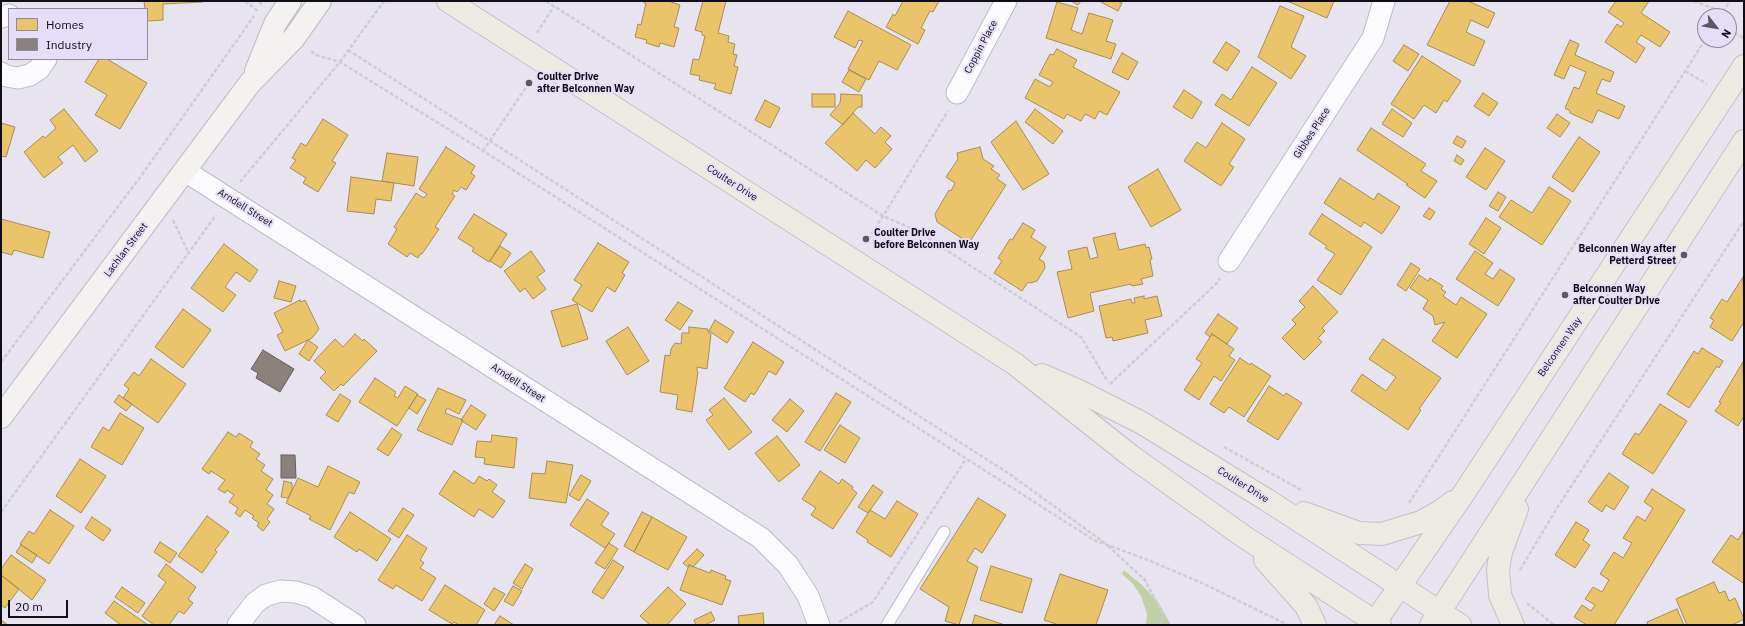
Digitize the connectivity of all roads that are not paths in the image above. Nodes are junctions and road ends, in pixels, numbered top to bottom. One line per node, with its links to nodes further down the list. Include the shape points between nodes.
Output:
1 (290, 1): 10 (street, Lachlan Street, via 275,24)
2 (320, 1): 10 (street, Lachlan Street, via 294,38)
3 (448, 1): 16 (main road, Coulter Drive)
4 (1006, 1): 11 (street, Coppin Place)
5 (1384, 1): 15 (street, Gibbes Place, via 1373,38)
6 (45, 60): 8 (street, via 39,69 30,75 18,78)
7 (1744, 66): 12 (main road, Belconnen Way)
8 (1, 73)
9 (1744, 82): 12 (main road)
10 (250, 83): 14 (street, Lachlan Street)
11 (957, 93)
12 (1725, 94): 19 (main road, Belconnen Way)
13 (1744, 140): 18 (main road)
14 (185, 171): 17 (street, Lachlan Street); 28 (street, Arndell Street, via 760,538 788,565 808,596)
15 (1229, 261)
16 (1015, 364): 20 (main road, Coulter Drive, via 1142,423); 22 (main road, Coulter Drive, via 1131,456)
17 (1, 417)
18 (1540, 455): 24 (main road); 32 (main road, via 1507,534 1498,569 1500,595)
19 (1462, 496): 20 (main road, via 1421,522 1382,534 1359,533); 23 (main road, Belconnen Way)
20 (1267, 500): 23 (main road, Coulter Drive)
21 (944, 532): 29 (lane)
22 (1244, 536): 25 (main road, Coulter Drive); 30 (main road, via 1306,606)
23 (1400, 586): 24 (main road, Coulter Drive); 25 (main road, Belconnen Way)
24 (1436, 618): 31 (main road, Coulter Drive)
25 (1376, 624)
26 (238, 625): 27 (street, via 255,603 266,595 281,591 312,597)
27 (355, 625)
28 (819, 625)
29 (887, 625)
30 (1315, 625)
31 (1460, 625)
32 (1513, 625)

